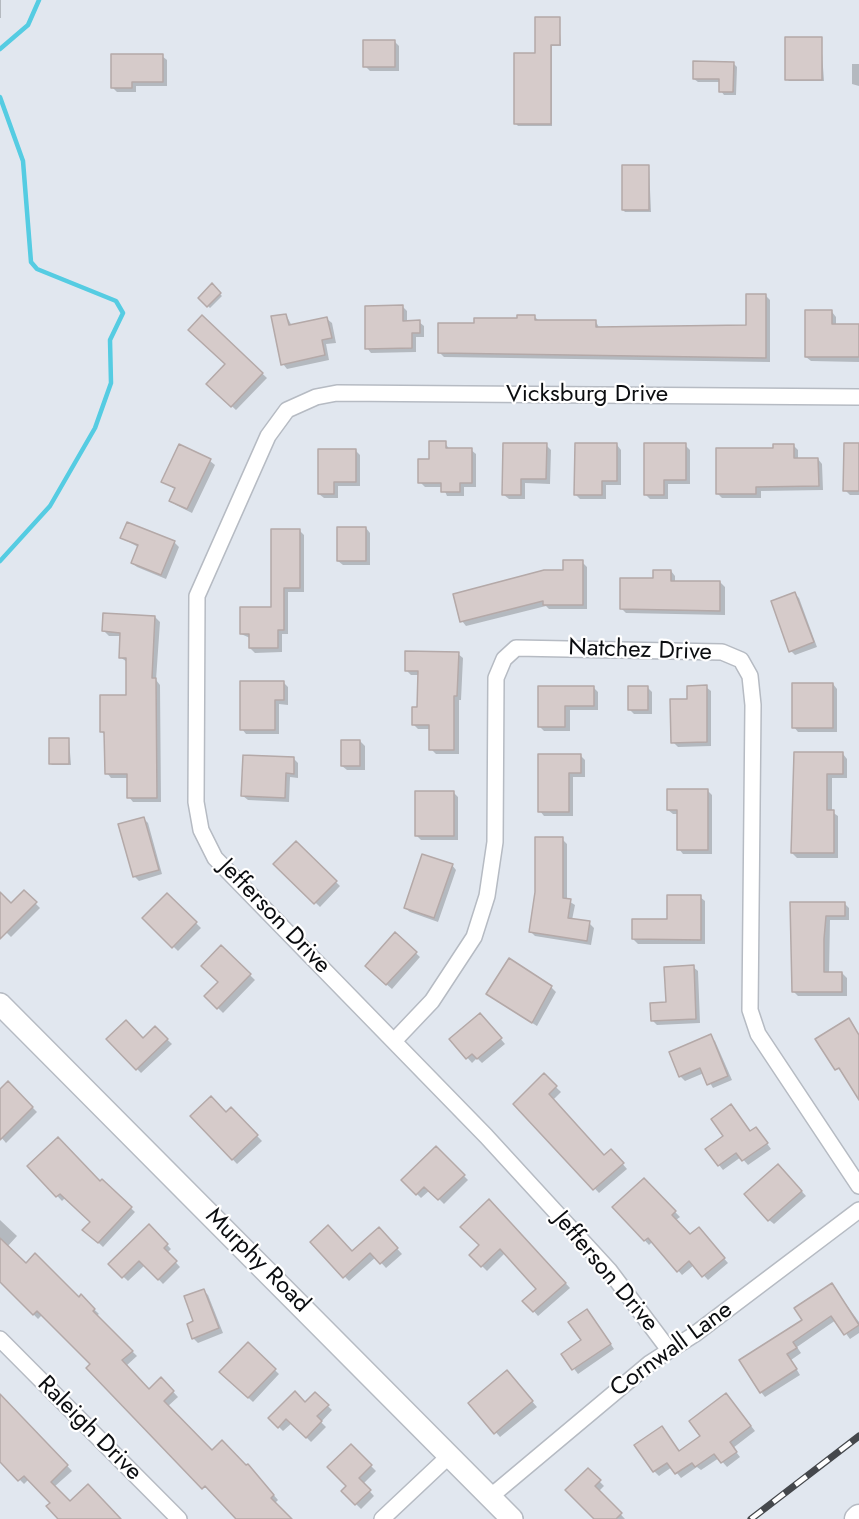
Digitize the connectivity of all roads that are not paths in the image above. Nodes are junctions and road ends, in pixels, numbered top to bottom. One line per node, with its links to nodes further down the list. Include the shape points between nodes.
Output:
1 (316, 397): 2 (street, Vicksburg Drive, via 338,393); 4 (street, Jefferson Drive, via 288,410 267,436 197,596 196,802 201,830 215,858)
2 (859, 397)
3 (0, 1004): 9 (main road, Murphy Road)
4 (394, 1041): 5 (street, Natchez Drive, via 432,1001 474,938 487,896 495,842 496,678 504,659 516,648 722,652 741,660 750,676 753,705 750,1010 758,1034); 8 (street, Jefferson Drive, via 609,1270)
5 (859, 1186)
6 (859, 1210): 8 (street, Cornwall Lane)
7 (0, 1339): 11 (street, Raleigh Drive)
8 (669, 1350): 10 (street, Cornwall Lane)
9 (449, 1456): 10 (main road, Murphy Road); 12 (street)
10 (490, 1497): 13 (main road, Murphy Road)
11 (179, 1519)
12 (382, 1519)
13 (512, 1519)

